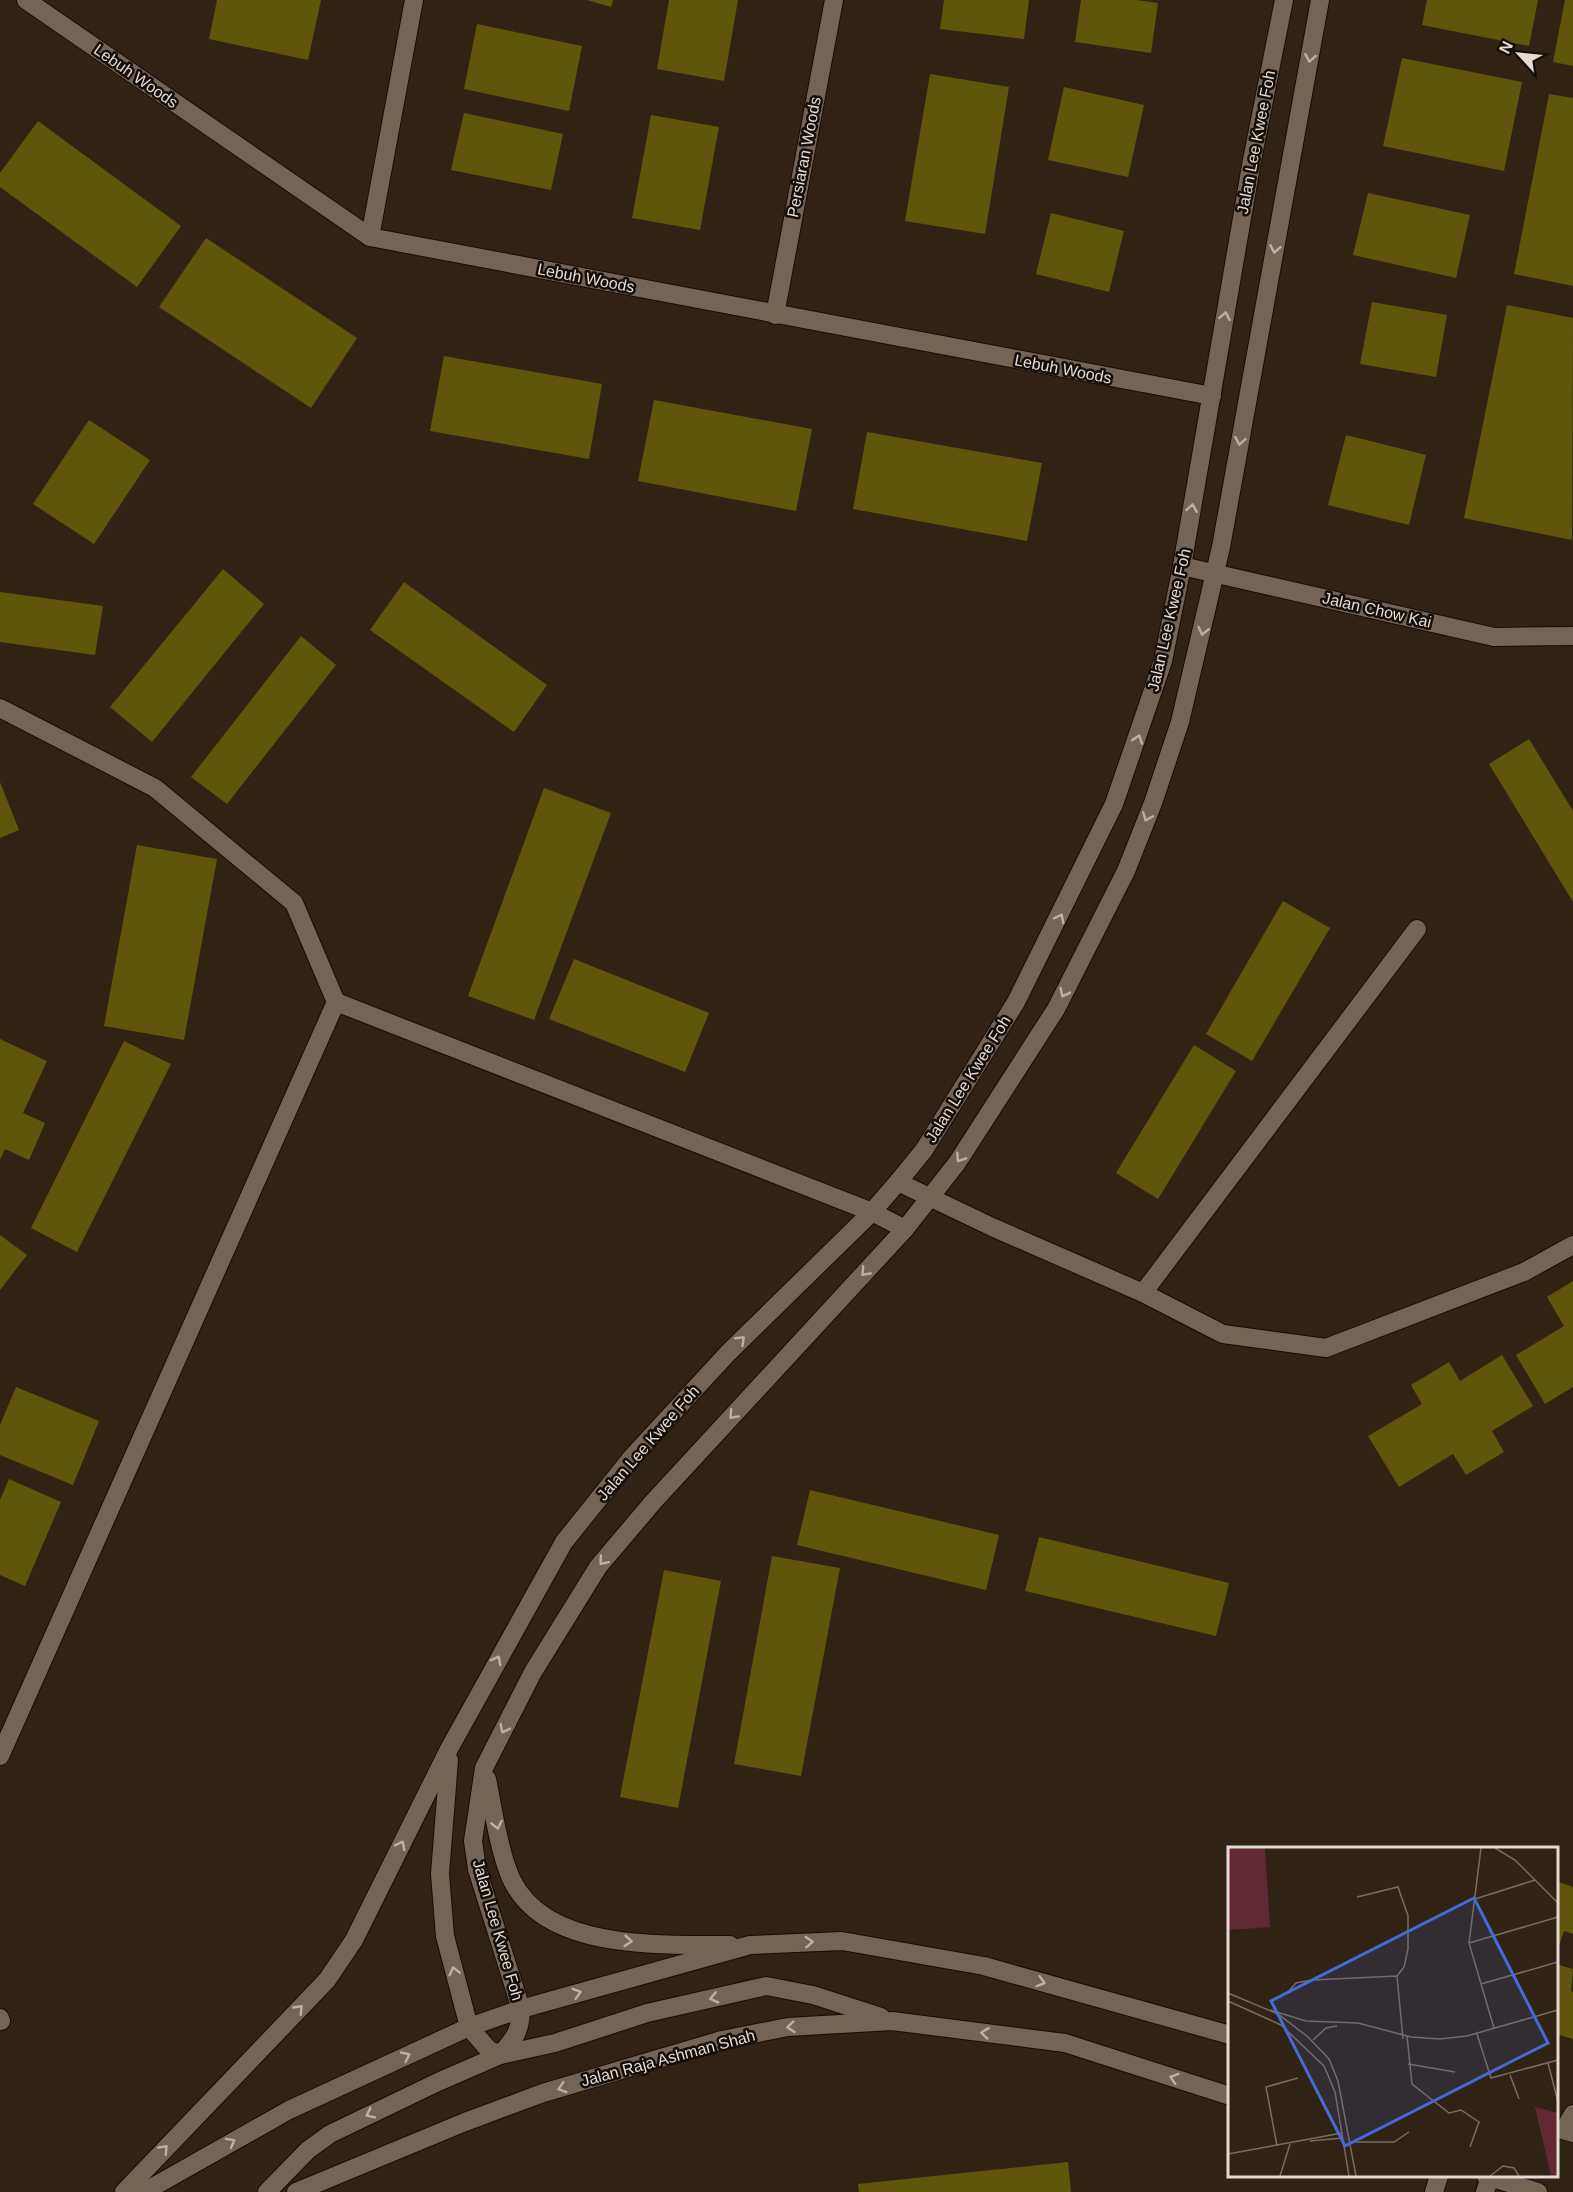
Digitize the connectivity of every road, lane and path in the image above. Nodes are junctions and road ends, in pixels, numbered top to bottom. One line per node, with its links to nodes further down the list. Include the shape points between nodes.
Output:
1 (26, 0): 6 (main road, Lebuh Woods)
2 (414, 0): 6 (main road)
3 (834, 0): 7 (main road, Persiaran Woods)
4 (1284, 0): 8 (main road, Jalan Lee Kwee Foh, one-way to 4)
5 (1320, 0): 10 (main road, Jalan Lee Kwee Foh, one-way to 10)
6 (370, 237): 7 (main road, Lebuh Woods)
7 (775, 315): 8 (main road, Lebuh Woods)
8 (1212, 396): 9 (main road, Jalan Lee Kwee Foh, one-way to 8)
9 (1182, 566): 10 (main road, Jalan Chow Kai); 15 (main road, Jalan Lee Kwee Foh, one-way to 9, via 924,1150 1016,1002 1114,804 1163,661)
10 (1216, 574): 11 (main road, Jalan Chow Kai, via 1494,637); 16 (main road, Jalan Lee Kwee Foh, one-way to 16, via 1180,722 1126,870 1056,1009)
11 (1573, 636)
12 (0, 708): 14 (main road, via 155,788 294,903)
13 (1417, 929): 20 (main road)
14 (336, 1002): 17 (main road); 22 (main road)
15 (898, 1182): 16 (main road); 17 (main road, Jalan Lee Kwee Foh)
16 (932, 1197): 18 (main road, Jalan Lee Kwee Foh); 20 (main road)
17 (872, 1212): 18 (main road); 21 (main road, Jalan Lee Kwee Foh, one-way to 17, via 564,1542 633,1456 728,1353)
18 (905, 1229): 23 (main road, Jalan Lee Kwee Foh, one-way to 23, via 653,1502 598,1568 533,1672)
19 (1573, 1245): 20 (main road, via 1524,1272 1326,1348 1223,1334)
20 (1143, 1293)
21 (449, 1749): 27 (main road, Jalan Lee Kwee Foh, one-way to 21, via 445,1936 440,1874); 35 (main road, one-way to 21, via 327,1980 354,1940)
22 (0, 1756)
23 (484, 1768): 24 (main road, one-way to 24, via 507,1870 527,1902 564,1928 622,1941); 25 (main road, Jalan Lee Kwee Foh, via 473,1841 477,1869)
24 (750, 1945): 25 (main road, one-way to 24); 28 (main road, one-way to 28, via 842,1941 984,1966)
25 (521, 2009): 27 (main road); 29 (main road, via 517,2037)
26 (892, 2021): 29 (main road, one-way to 29, via 813,1995 766,1986 647,2013 555,2043); 30 (main road, Jalan Raja Ashman Shah, one-way to 26, via 1065,2043); 38 (main road, Jalan Raja Ashman Shah, one-way to 38, via 788,2027 722,2040 543,2093)
27 (469, 2027): 29 (main road, via 483,2045); 36 (main road, one-way to 27, via 289,2110)
28 (1228, 2034)
29 (500, 2055): 37 (main road, one-way to 37, via 330,2134 308,2150)
30 (1228, 2095)
31 (1573, 2114): 32 (main road)
32 (1564, 2130)
33 (1438, 2177): 39 (main road)
34 (1487, 2181): 40 (main road)
35 (124, 2192)
36 (144, 2192)
37 (267, 2192)
38 (296, 2192)
39 (1434, 2192)
40 (1538, 2192)

